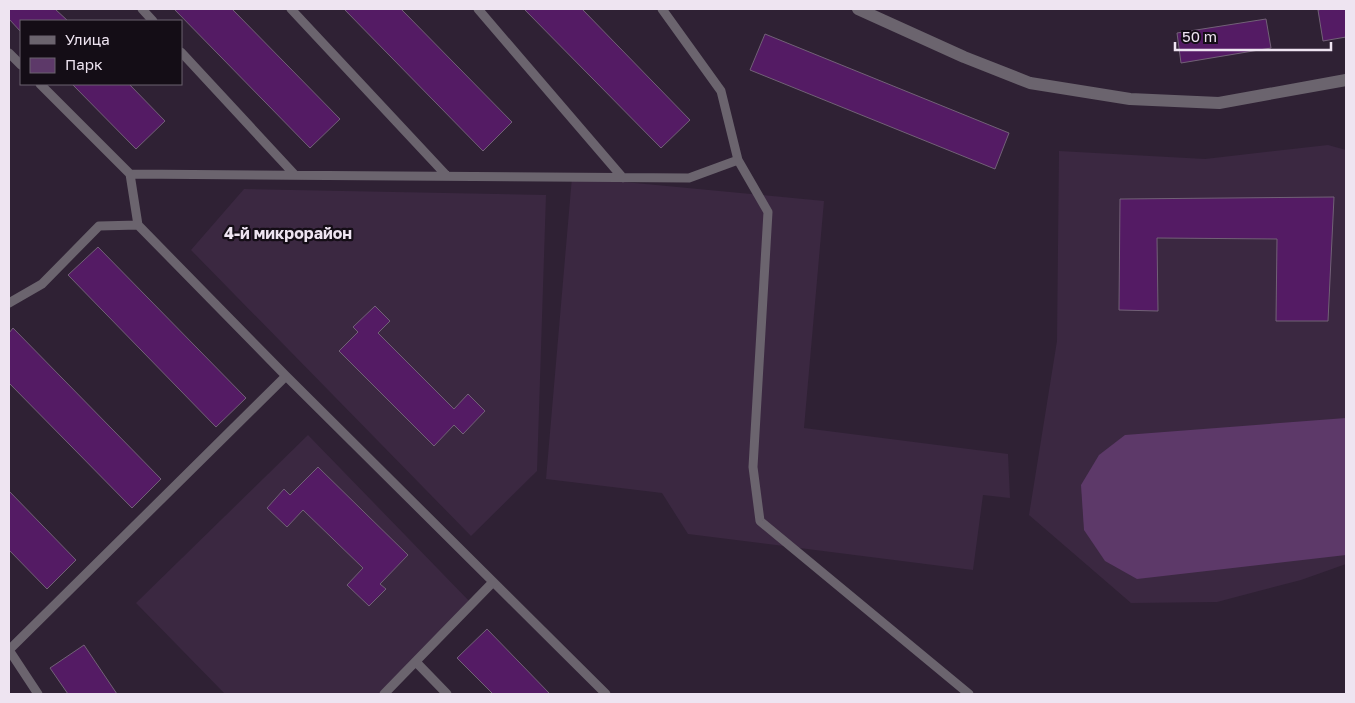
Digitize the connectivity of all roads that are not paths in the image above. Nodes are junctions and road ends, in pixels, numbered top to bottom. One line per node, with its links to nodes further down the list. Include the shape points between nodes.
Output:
1 (142, 9): 6 (lane)
2 (291, 9): 15 (lane)
3 (478, 9): 16 (lane)
4 (662, 9): 12 (lane, via 720,91)
5 (858, 9): 10 (street, via 1030,83 1130,99 1219,103)
6 (152, 20)
7 (9, 53): 9 (lane)
8 (182, 53): 14 (lane)
9 (20, 64)
10 (1346, 80)
11 (41, 85): 13 (lane)
12 (738, 160): 16 (lane, via 690,178); 27 (lane, via 768,212 753,467 760,521)
13 (130, 174): 14 (lane); 17 (lane)
14 (295, 175): 15 (lane)
15 (447, 176): 16 (lane)
16 (623, 178)
17 (138, 226): 18 (lane, via 99,226 42,284); 19 (lane)
18 (9, 303)
19 (286, 376): 20 (lane); 21 (lane)
20 (493, 582): 22 (lane); 26 (lane)
21 (9, 650): 23 (lane)
22 (416, 662): 24 (lane); 25 (lane)
23 (38, 694)
24 (384, 694)
25 (447, 694)
26 (606, 694)
27 (969, 694)

